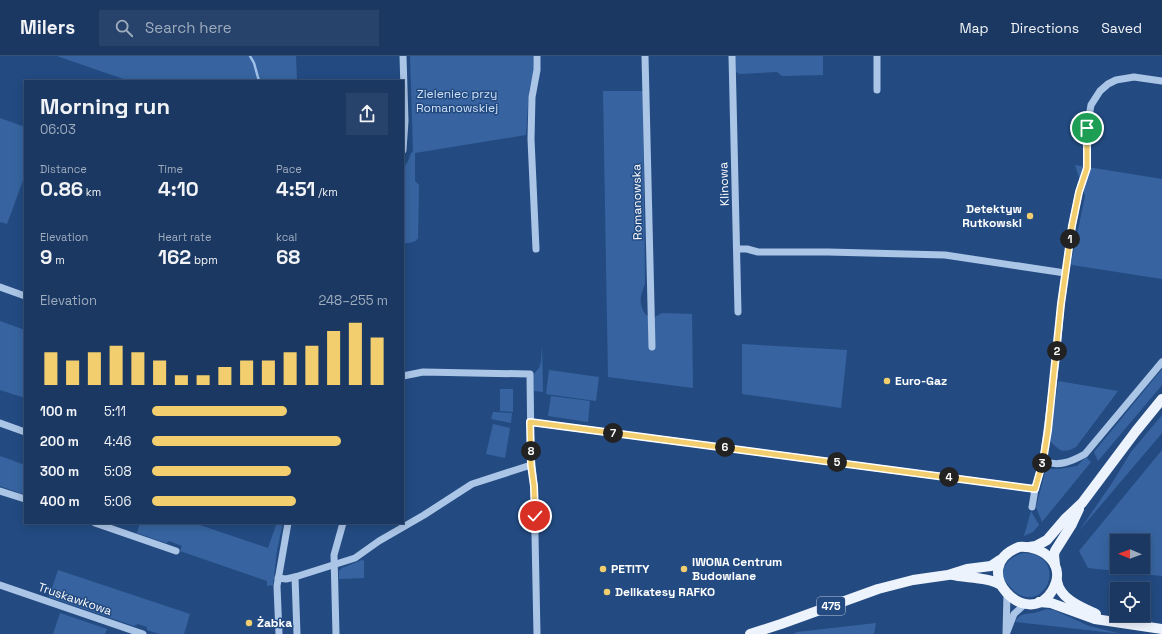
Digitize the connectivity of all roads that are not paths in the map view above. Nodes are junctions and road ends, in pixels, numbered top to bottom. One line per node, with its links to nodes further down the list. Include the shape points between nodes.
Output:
1 (403, 56): 6 (street)
2 (537, 56): 9 (street, via 532,96 531,139)
3 (645, 56): 15 (street, Romanowska)
4 (732, 56): 10 (street, Klinowa)
5 (877, 56): 8 (street)
6 (403, 80)
7 (1162, 81): 11 (street, via 1134,77 1116,80 1104,87 1093,100 1087,120 1087,168 1079,192)
8 (878, 90)
9 (536, 249)
10 (737, 249): 11 (street, via 758,252 945,255); 14 (street, Klinowa)
11 (1065, 273): 22 (street)
12 (0, 287): 13 (street)
13 (24, 296)
14 (738, 312)
15 (652, 347)
16 (1162, 362): 22 (street, via 1085,454 1061,464)
17 (404, 376): 19 (street, via 423,372 530,374)
18 (1162, 400): 27 (main road)
19 (530, 422): 23 (street); 24 (street)
20 (0, 423): 21 (street)
21 (24, 432)
22 (1043, 461): 24 (street)
23 (531, 465): 35 (street, via 472,484 355,558); 52 (street, via 534,486)
24 (1035, 489): 28 (street)
25 (0, 491): 26 (street)
26 (24, 499)
27 (1082, 503): 32 (main road, via 1047,540 1036,546); 36 (main road, via 1055,551)
28 (1032, 507)
29 (98, 524): 33 (street)
30 (288, 524): 39 (street)
31 (343, 524): 35 (street, via 334,555)
32 (1029, 546): 34 (main road, 475, via 1011,550); 36 (main road, via 1046,554)
33 (176, 551)
34 (1000, 560): 37 (main road, 475, via 991,566); 41 (main road)
35 (335, 565): 38 (street); 51 (street)
36 (1055, 565): 40 (main road)
37 (948, 575): 41 (main road, 475, via 986,579); 53 (main road, 475, via 878,589)
38 (295, 576): 39 (street); 50 (street)
39 (278, 578): 49 (street)
40 (1057, 581): 44 (main road, via 1050,594); 46 (main road, via 1059,590 1066,598)
41 (999, 584): 43 (main road)
42 (0, 586): 48 (street, Truskawkowa)
43 (1007, 594): 45 (main road); 54 (street)
44 (1039, 602): 45 (main road); 46 (main road, via 1051,603 1084,616)
45 (1025, 604): 54 (street, via 1014,614)
46 (1110, 622): 47 (main road)
47 (1162, 629)
48 (143, 634)
49 (279, 634)
50 (297, 634)
51 (336, 634)
52 (537, 634)
53 (750, 634)
54 (1006, 634)

